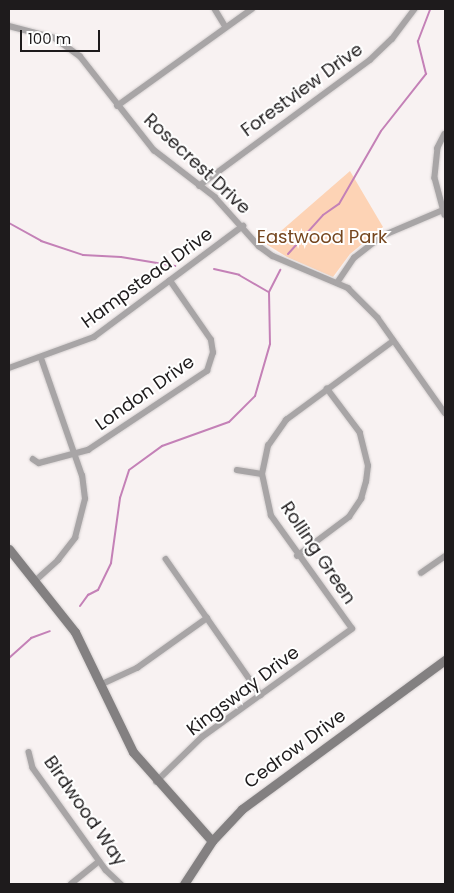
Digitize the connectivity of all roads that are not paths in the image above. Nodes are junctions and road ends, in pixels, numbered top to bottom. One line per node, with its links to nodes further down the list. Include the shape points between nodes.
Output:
1 (215, 9): 5 (street)
2 (252, 9): 5 (street)
3 (415, 9): 8 (street, Forestview Drive, via 392,39 370,60)
4 (9, 26): 6 (street, Rosecrest Drive, via 55,38 69,47)
5 (226, 27): 6 (street)
6 (117, 106): 8 (street, Rosecrest Drive, via 154,150)
7 (445, 134): 9 (street, via 435,163 435,178)
8 (199, 186): 10 (street, Rosecrest Drive, via 215,197)
9 (444, 212): 12 (street, via 382,236 354,258)
10 (243, 226): 11 (street, Hampstead Drive); 12 (street, Rosecrest Drive, via 259,246 273,256)
11 (170, 281): 14 (street, Hampstead Drive, via 94,337); 18 (street, London Drive, via 211,340 214,353 210,366 135,422)
12 (337, 283): 13 (street, Rosecrest Drive, via 367,306)
13 (393, 341): 16 (street, Rolling Green); 17 (street, Rosecrest Drive)
14 (42, 358): 15 (street, Hampstead Drive); 18 (street)
15 (9, 368)
16 (327, 389): 21 (street, Rolling Green, via 286,420 274,436); 23 (street, via 360,433 368,466 366,482 361,499 349,518)
17 (445, 413)
18 (74, 455): 19 (street, London Drive, via 39,463); 27 (street, via 84,491 81,524 66,552)
19 (33, 459)
20 (237, 470): 21 (street)
21 (262, 474): 23 (street, Rolling Green, via 271,515)
22 (9, 549): 27 (street)
23 (298, 556): 29 (street, Rolling Green)
24 (445, 556): 26 (street)
25 (166, 560): 28 (street)
26 (421, 573)
27 (35, 581): 31 (street, via 75,632)
28 (207, 618): 31 (street, via 138,668); 32 (street)
29 (352, 629): 32 (street, Kingsway Drive)
30 (445, 660): 35 (street, Cedrow Drive, via 257,797)
31 (100, 685): 34 (street, via 124,739)
32 (261, 694): 34 (street, Kingsway Drive, via 202,737)
33 (29, 752): 36 (street, Birdwood Way, via 33,768)
34 (156, 782): 35 (street)
35 (212, 841): 39 (street, Cedrow Drive)
36 (99, 861): 37 (street); 38 (street, Birdwood Way)
37 (71, 884)
38 (121, 884)
39 (184, 884)

